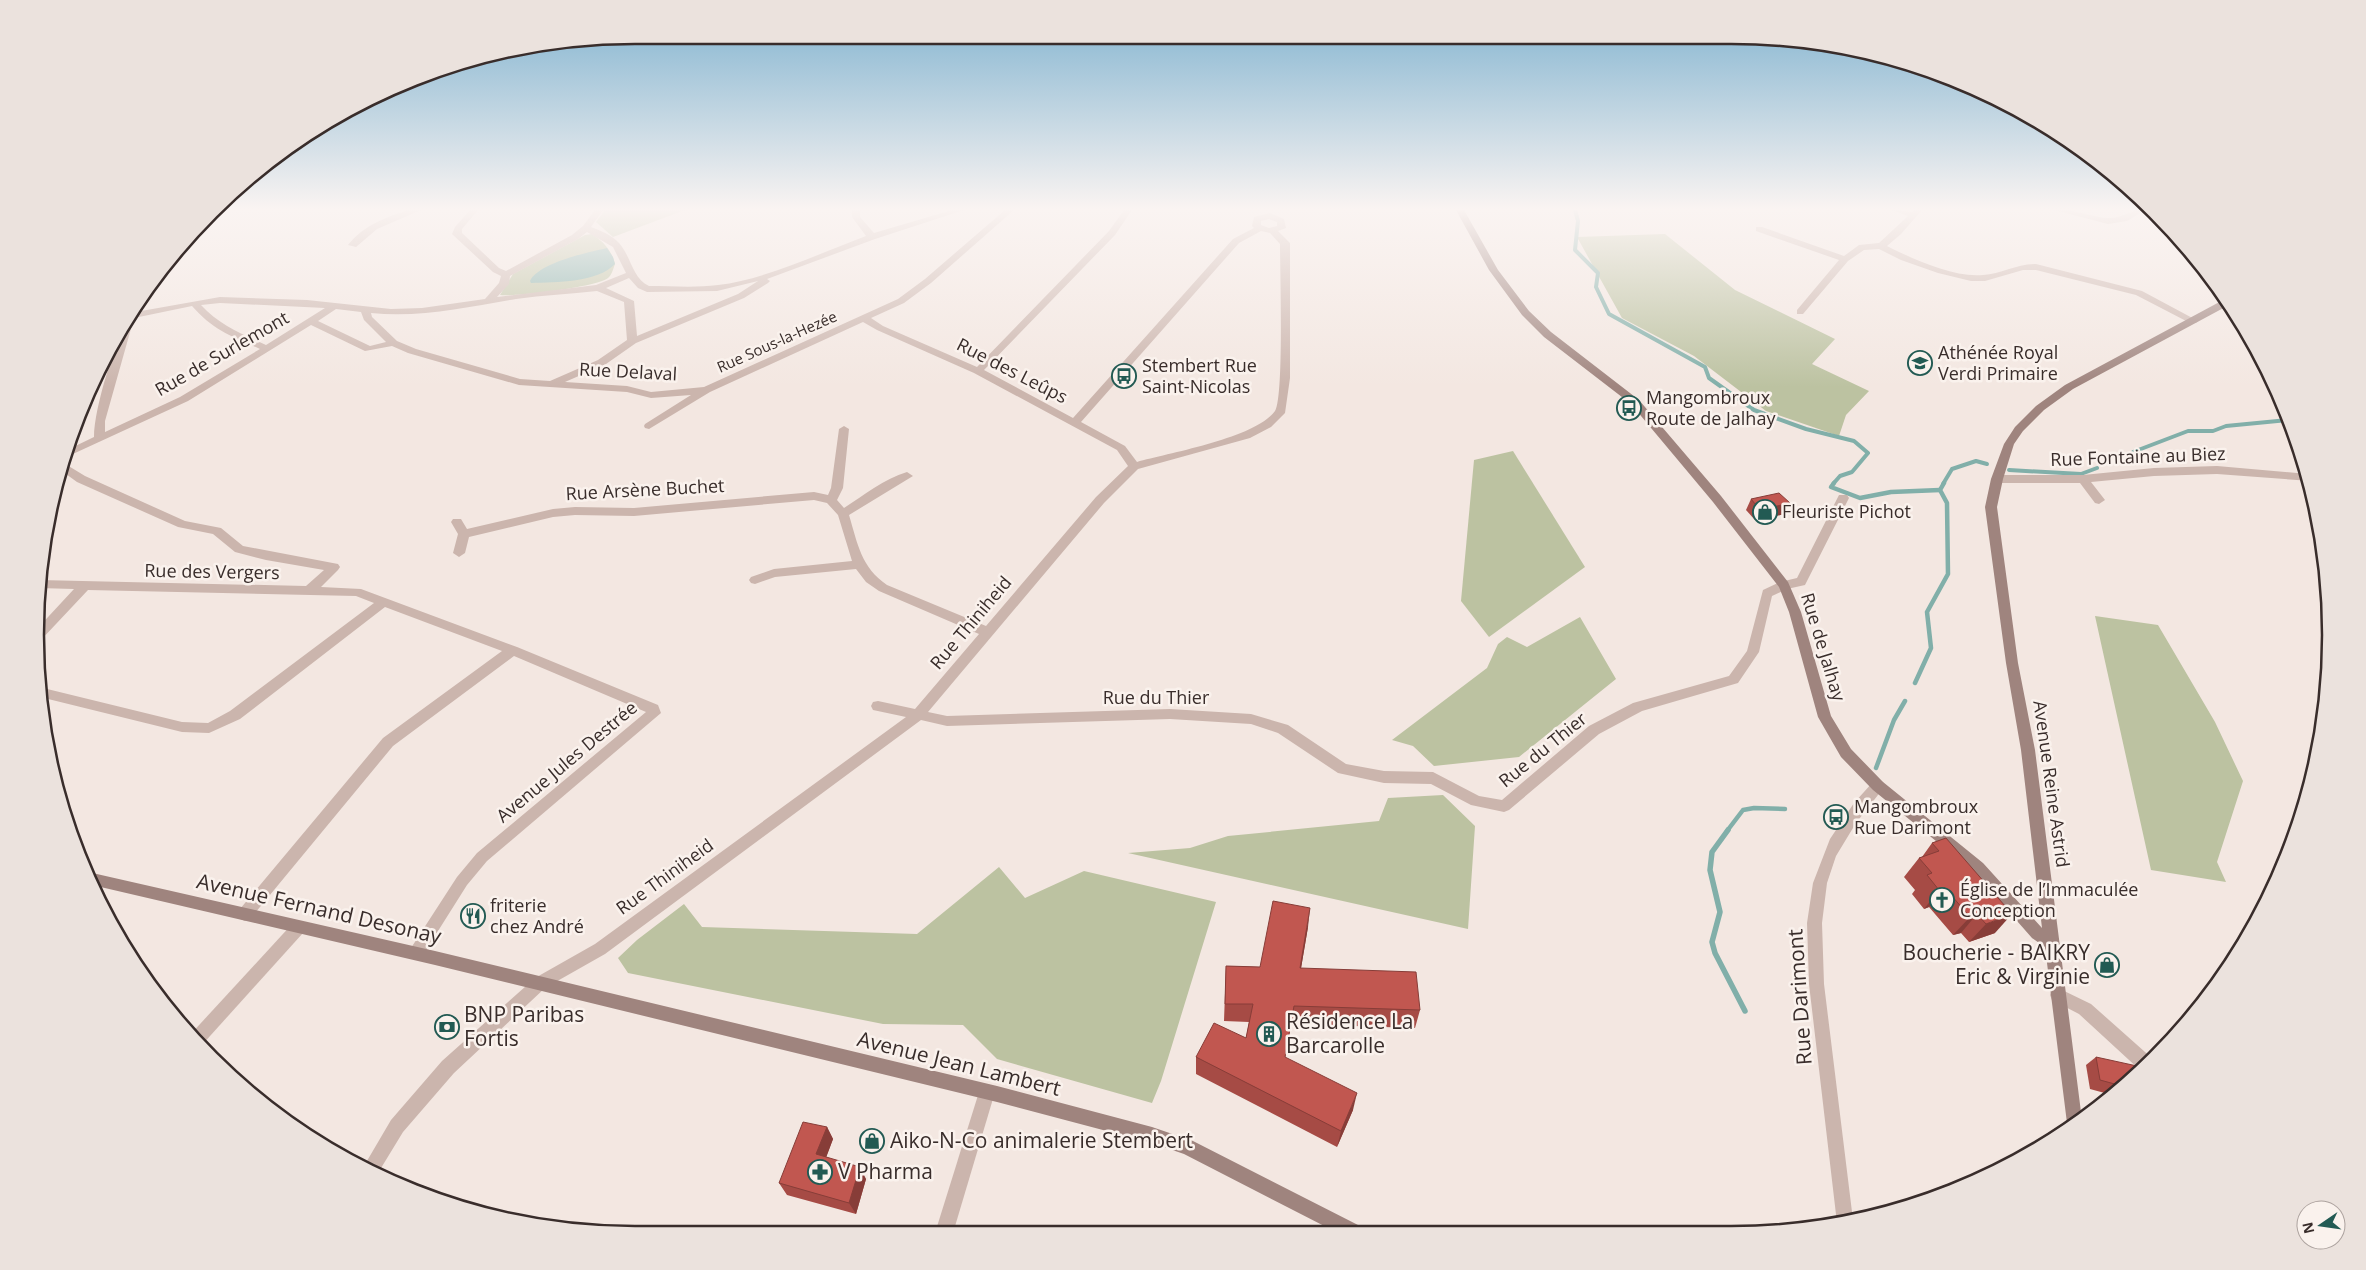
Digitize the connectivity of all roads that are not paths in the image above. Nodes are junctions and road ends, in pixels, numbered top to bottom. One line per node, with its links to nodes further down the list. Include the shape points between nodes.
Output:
1 (495, 269): 15 (street)
2 (516, 269): 15 (street)
3 (629, 269): 14 (street)
4 (788, 269): 16 (street)
5 (943, 269): 25 (street, Rue Sous-la-Hezée, via 901,301)
6 (1077, 269): 32 (street)
7 (1211, 269): 35 (street)
8 (1285, 269): 40 (street, via 1285,378 1281,410 1267,426 1246,436)
9 (1494, 269): 56 (main road, Rue de Jalhay, via 1518,306 1536,325 1635,402)
10 (1837, 269): 23 (street)
11 (1936, 269): 12 (street, via 1985,278)
12 (2012, 269)
13 (2042, 269): 27 (street, via 2139,293)
14 (631, 274): 16 (street, via 641,287 660,290 717,288); 17 (street)
15 (506, 275): 18 (street, via 504,284)
16 (770, 276): 29 (street, Rue Delaval, via 741,296)
17 (598, 288): 18 (street); 29 (street, Rue Delaval, via 629,301)
18 (489, 300): 22 (street, via 422,311)
19 (194, 303): 21 (street, via 220,300); 24 (street); 31 (street, via 210,321)
20 (2222, 305): 27 (main road, Avenue Reine Astrid)
21 (333, 307): 22 (street); 26 (street, Rue de Surlemont)
22 (366, 311): 30 (street, Rue Delaval, via 367,318)
23 (1800, 312)
24 (139, 314)
25 (865, 319): 32 (street, Rue des Leûps); 34 (street, Rue Sous-la-Hezée)
26 (311, 320): 30 (street, via 369,349); 31 (street, Rue de Surlemont)
27 (2193, 321): 44 (main road, Avenue Reine Astrid, via 2069,387 2040,408 2019,429)
28 (122, 340): 38 (street, via 100,421)
29 (632, 341): 33 (street, Rue Delaval, via 602,362 574,376)
30 (393, 343): 33 (street, Rue Delaval, via 519,382)
31 (266, 348): 38 (street, Rue de Surlemont, via 184,398)
32 (978, 371): 35 (street, Rue des Leûps)
33 (547, 384): 34 (street, Rue Delaval, via 628,389 651,395)
34 (706, 390): 36 (street, Rue Sous-la-Hezée)
35 (1074, 423): 40 (street, Rue des Leûps, via 1121,448)
36 (648, 426)
37 (844, 430): 47 (street, via 837,488)
38 (99, 438): 39 (street, Rue de Surlemont)
39 (73, 451)
40 (1134, 466): 61 (street, Rue Thiniheid, via 1104,496)
41 (68, 470): 58 (street, via 81,479 182,524 216,531 240,549 334,567)
42 (907, 476): 49 (street)
43 (2301, 477): 45 (street, Rue Fontaine au Biez, via 2217,470 2154,472)
44 (1997, 479): 45 (street, Rue Fontaine au Biez); 70 (main road, Avenue Reine Astrid, via 1991,507 2012,663 2028,750)
45 (2083, 480): 48 (street)
46 (1843, 498): 56 (street, via 1801,582)
47 (831, 500): 49 (street); 51 (street, Rue Arsène Buchet, via 799,496 634,512 575,510)
48 (2099, 500)
49 (843, 514): 53 (street)
50 (457, 522): 51 (street)
51 (464, 534): 52 (street)
52 (459, 553)
53 (859, 565): 54 (street, via 774,573); 61 (street, via 883,588)
54 (755, 580)
55 (46, 584): 57 (street, Rue des Vergers)
56 (1784, 585): 65 (street, Rue du Thier, via 1767,593 1753,652 1733,680 1638,707 1594,730 1504,806 1476,801 1432,778 1384,777 1343,769 1282,728 1250,719 1170,714 947,721); 66 (main road, Rue de Jalhay, via 1825,716 1846,753)
57 (84, 586): 58 (street, Rue des Vergers); 60 (street)
58 (309, 591): 59 (street, Rue des Vergers, via 357,592)
59 (382, 603): 62 (street, Avenue Jules Destrée); 63 (street, via 235,715 209,728 182,727)
60 (44, 629)
61 (987, 632): 65 (street, Rue Thiniheid)
62 (513, 650): 68 (street, via 388,742); 71 (street, Avenue Jules Destrée, via 653,709 654,713 482,858 462,881)
63 (47, 694)
64 (878, 706): 65 (street)
65 (917, 716): 72 (street, Rue Thiniheid, via 600,949)
66 (1878, 786): 70 (main road, Rue de Jalhay, via 1978,866 2037,933); 79 (street, Rue Darimont, via 1864,800 1834,845 1820,882 1815,912 1814,959)
67 (98, 880): 68 (main road, Avenue Fernand Desonay)
68 (246, 914): 69 (main road, Avenue Fernand Desonay)
69 (298, 928): 71 (main road, Avenue Fernand Desonay); 74 (street)
70 (2052, 944): 73 (main road, Avenue Reine Astrid)
71 (416, 953): 72 (main road, Avenue Fernand Desonay)
72 (540, 983): 76 (main road, Avenue Jean Lambert); 78 (street, Rue Thiniheid, via 448,1066 397,1126)
73 (2058, 996): 75 (street, via 2085,1009); 77 (main road, Avenue Reine Astrid)
74 (200, 1035)
75 (2142, 1060)
76 (987, 1092): 80 (street); 81 (main road, Avenue Jean Lambert, via 1188,1147)
77 (2073, 1117)
78 (374, 1165)
79 (1844, 1215)
80 (951, 1226)
81 (1342, 1226)

